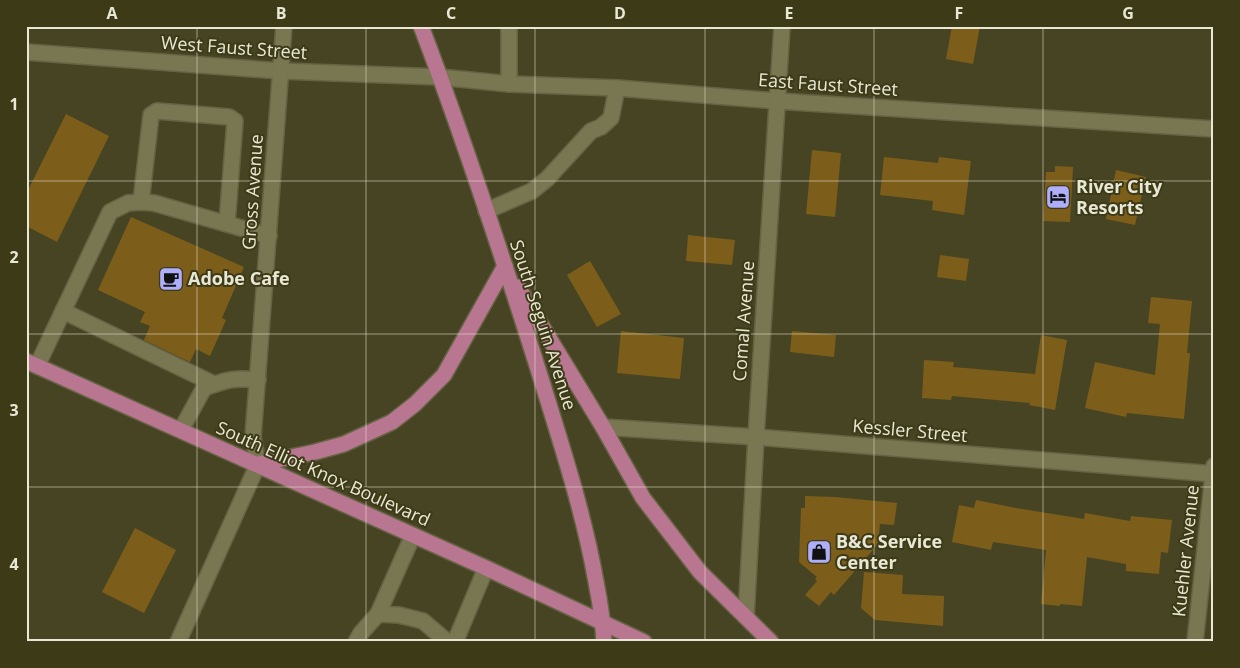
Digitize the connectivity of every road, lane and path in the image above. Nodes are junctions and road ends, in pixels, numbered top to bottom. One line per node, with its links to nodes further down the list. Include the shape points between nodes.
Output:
1 (284, 26): 6 (street, Gross Avenue)
2 (421, 26): 7 (main road, South Seguin Avenue)
3 (508, 26): 8 (street)
4 (782, 26): 10 (street, Comal Avenue)
5 (26, 52): 6 (street, West Faust Street)
6 (281, 71): 7 (street, West Faust Street); 15 (street, Gross Avenue)
7 (440, 77): 8 (street, East Faust Street); 13 (main road, South Seguin Avenue)
8 (509, 84): 9 (street, East Faust Street)
9 (617, 88): 10 (street, East Faust Street); 13 (street, via 612,118 591,131 532,191)
10 (777, 101): 11 (street, East Faust Street); 23 (street, Comal Avenue)
11 (1214, 129)
12 (141, 202): 14 (street); 14 (street, via 151,115 157,110 229,116 235,121); 17 (street, via 128,203 110,212)
13 (486, 211): 16 (main road, South Seguin Avenue)
14 (227, 223): 15 (street)
15 (269, 236): 19 (street, Gross Avenue)
16 (505, 266): 21 (main road); 24 (main road, via 444,375 415,404 392,422 344,444); 31 (main road, South Seguin Avenue, via 574,486 591,552)
17 (63, 311): 18 (street); 20 (street)
18 (32, 363): 22 (main road, South Elliot Knox Boulevard)
19 (258, 380): 20 (street, via 243,378); 24 (street, Gross Avenue, via 253,436)
20 (214, 384): 22 (street, via 204,388)
21 (603, 427): 23 (street, Kessler Street); 30 (main road, via 643,498 700,572)
22 (182, 430): 24 (main road, South Elliot Knox Boulevard)
23 (756, 437): 26 (street, Kessler Street); 30 (street, Comal Avenue)
24 (258, 464): 27 (main road, South Elliot Knox Boulevard); 32 (street)
25 (1214, 464): 26 (street, Kuehler Avenue)
26 (1213, 474): 39 (street, Kuehler Avenue)
27 (414, 535): 28 (main road, South Elliot Knox Boulevard); 29 (street)
28 (486, 568): 31 (main road, South Elliot Knox Boulevard); 35 (street)
29 (378, 614): 33 (street); 34 (street, via 423,621)
30 (746, 618): 38 (main road)
31 (604, 624): 36 (main road, South Seguin Avenue); 37 (main road, South Elliot Knox Boulevard)
32 (178, 642)
33 (356, 642)
34 (446, 642)
35 (456, 642)
36 (604, 642)
37 (644, 642)
38 (771, 642)
39 (1195, 642)

